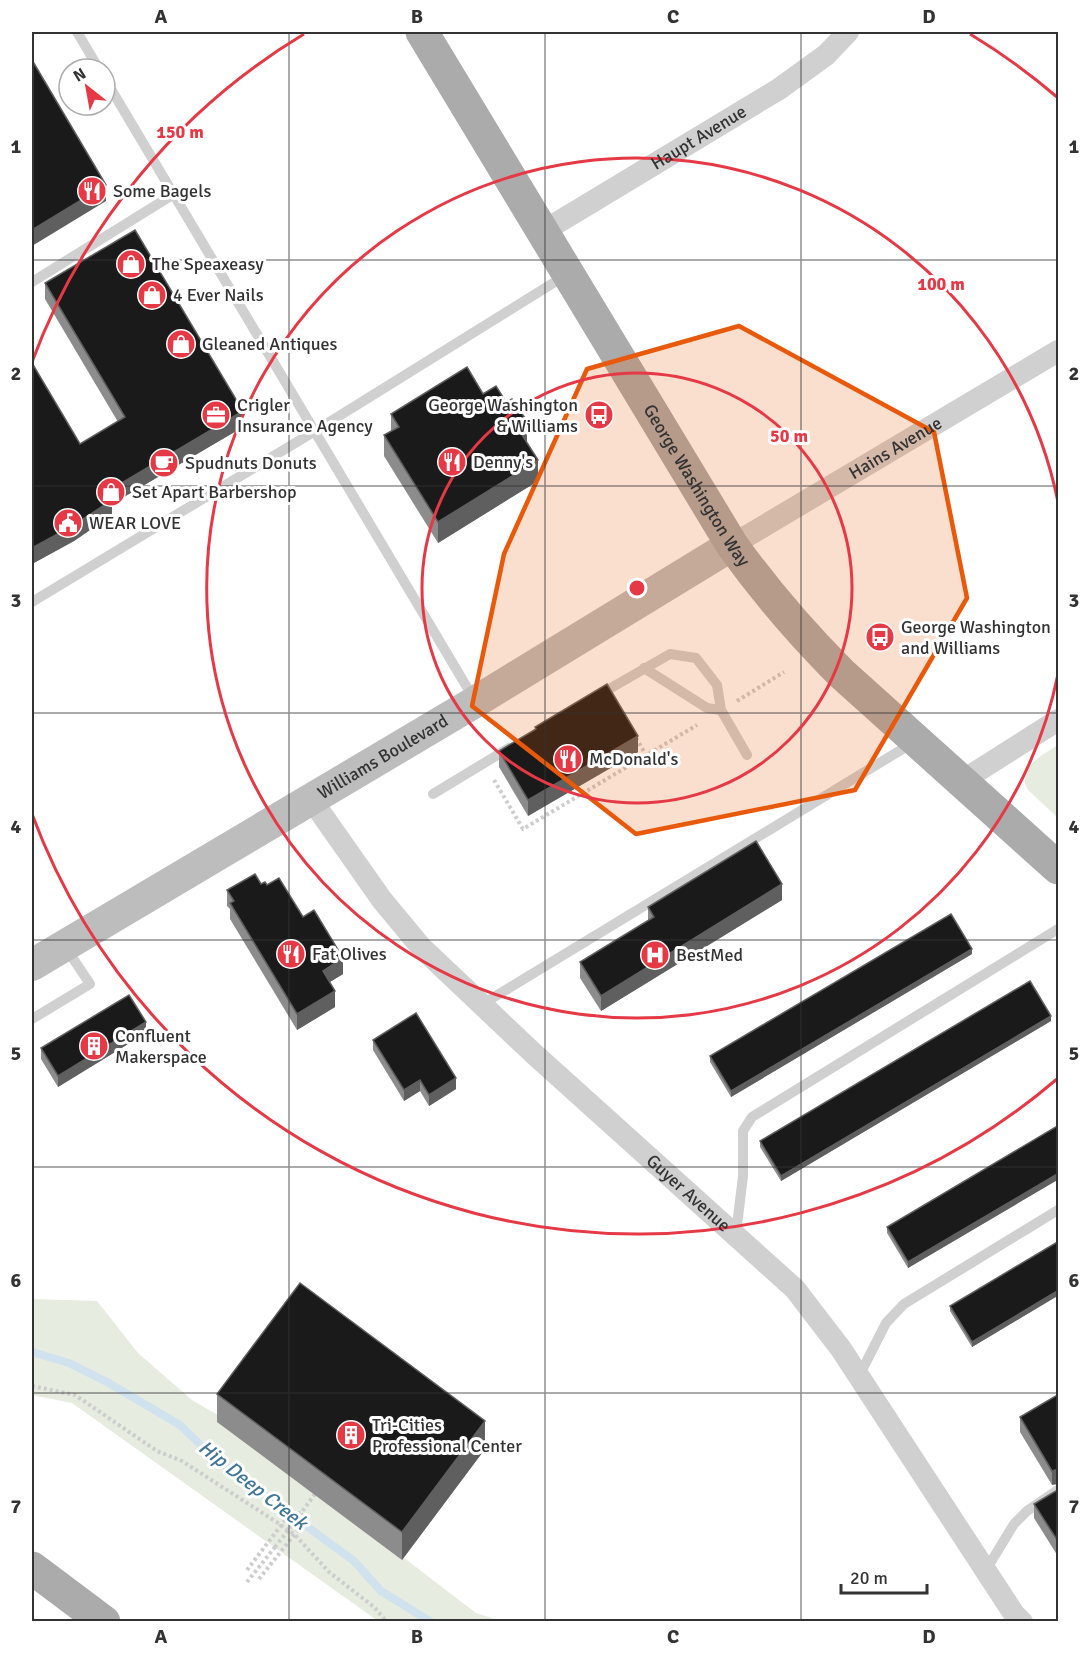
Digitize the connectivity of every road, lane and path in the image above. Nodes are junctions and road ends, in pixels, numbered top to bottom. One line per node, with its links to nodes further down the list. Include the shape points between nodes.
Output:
1 (77, 32): 4 (lane)
2 (422, 32): 7 (main road, George Washington Way)
3 (848, 32): 7 (street, Haupt Avenue, via 826,55 779,89)
4 (92, 57)
5 (117, 99): 6 (lane)
6 (174, 194): 9 (lane); 11 (lane)
7 (542, 232): 8 (main road, George Washington Way)
8 (568, 274): 11 (lane); 12 (main road, George Washington Way)
9 (32, 282)
10 (1059, 351): 12 (street, Hains Avenue)
11 (315, 431): 13 (lane); 17 (lane)
12 (732, 545): 17 (street, Williams Boulevard); 23 (main road, George Washington Way, via 813,645)
13 (32, 602)
14 (644, 668): 18 (lane); 19 (lane, via 707,708); 19 (lane, via 670,654 696,658 717,685)
15 (784, 672): 16 (path)
16 (737, 701)
17 (475, 702): 30 (street, Williams Boulevard)
18 (586, 703)
19 (721, 710): 26 (lane)
20 (706, 720): 25 (path)
21 (1059, 720): 28 (street)
22 (630, 729): 25 (path)
23 (917, 741): 28 (main road, George Washington Way); 35 (lane)
24 (518, 743): 29 (lane)
25 (646, 755): 27 (path, via 523,829 494,780)
26 (747, 755)
27 (485, 777)
28 (962, 781): 31 (main road, George Washington Way)
29 (433, 794)
30 (311, 800): 33 (street, Williams Boulevard); 35 (street, Guyer Avenue, via 382,900 421,947)
31 (1059, 868)
32 (1059, 929): 38 (lane, via 752,1117 743,1131 743,1176)
33 (65, 945): 34 (street, Williams Boulevard); 36 (lane, via 90,984)
34 (33, 962)
35 (481, 1005): 38 (street, Guyer Avenue)
36 (32, 1019)
37 (1059, 1210): 39 (lane, via 904,1304 886,1323)
38 (736, 1235): 39 (street, Guyer Avenue, via 795,1289)
39 (858, 1376): 46 (street, Guyer Avenue)
40 (32, 1386): 50 (path, via 75,1395 278,1523)
41 (1059, 1490): 46 (lane, via 1027,1510 1014,1524)
42 (315, 1494): 43 (path, bridge)
43 (301, 1513): 45 (path, bridge, via 289,1515); 47 (path, bridge, via 302,1525); 48 (path, bridge)
44 (32, 1568): 49 (main road)
45 (247, 1570)
46 (986, 1570): 51 (street, Guyer Avenue)
47 (259, 1579)
48 (247, 1582)
49 (104, 1622)
50 (387, 1622)
51 (1022, 1622)

